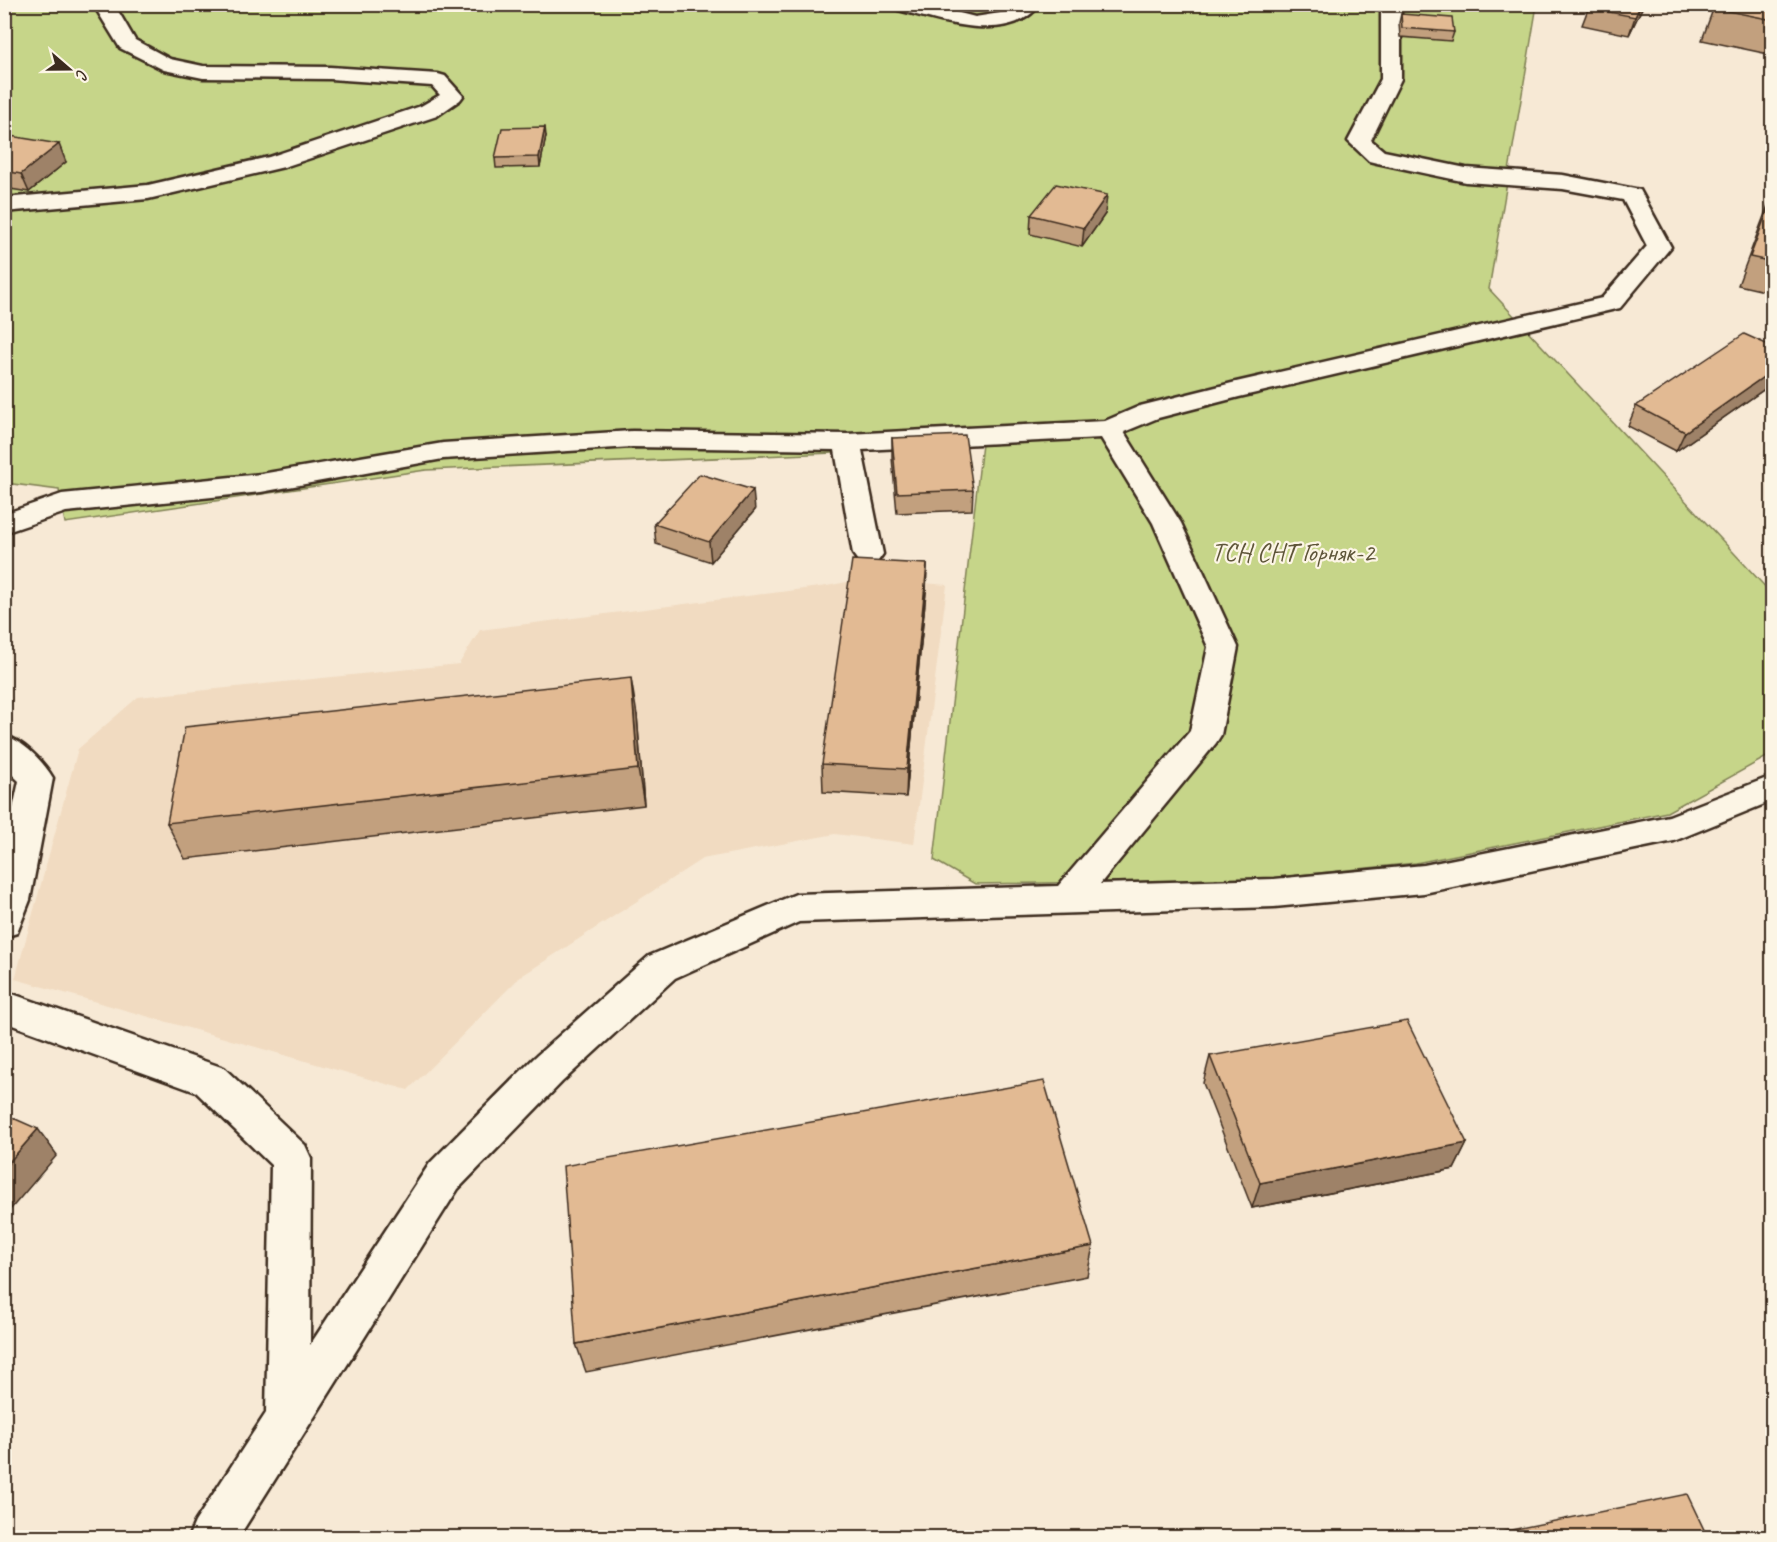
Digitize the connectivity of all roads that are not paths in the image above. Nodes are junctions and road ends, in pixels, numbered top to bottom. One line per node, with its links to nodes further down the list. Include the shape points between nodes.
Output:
1 (102, 4): 5 (street, via 127,44 164,64 203,72 330,73 438,80 453,96 429,111 276,162 148,192)
2 (898, 4): 3 (street, via 975,22 1013,17)
3 (1031, 4)
4 (1391, 4): 6 (street, via 1391,79 1359,141 1377,156 1466,175 1563,182 1632,195 1659,247 1611,303 1236,390 1149,412)
5 (4, 205)
6 (1109, 429): 7 (street); 14 (street, via 1167,523 1222,647 1204,735)
7 (847, 442): 9 (street, via 632,439 443,451 261,483); 11 (street)
8 (4, 499): 9 (street)
9 (62, 503): 10 (street)
10 (4, 524)
11 (868, 554)
12 (4, 747): 15 (street, via 36,778)
13 (1773, 788): 14 (street, via 1674,828 1424,879 1274,893)
14 (1069, 897): 17 (street, via 796,908 662,967 548,1070 444,1176)
15 (4, 923)
16 (4, 1006): 17 (street, via 210,1080 291,1158)
17 (288, 1416): 18 (street)
18 (211, 1538)

